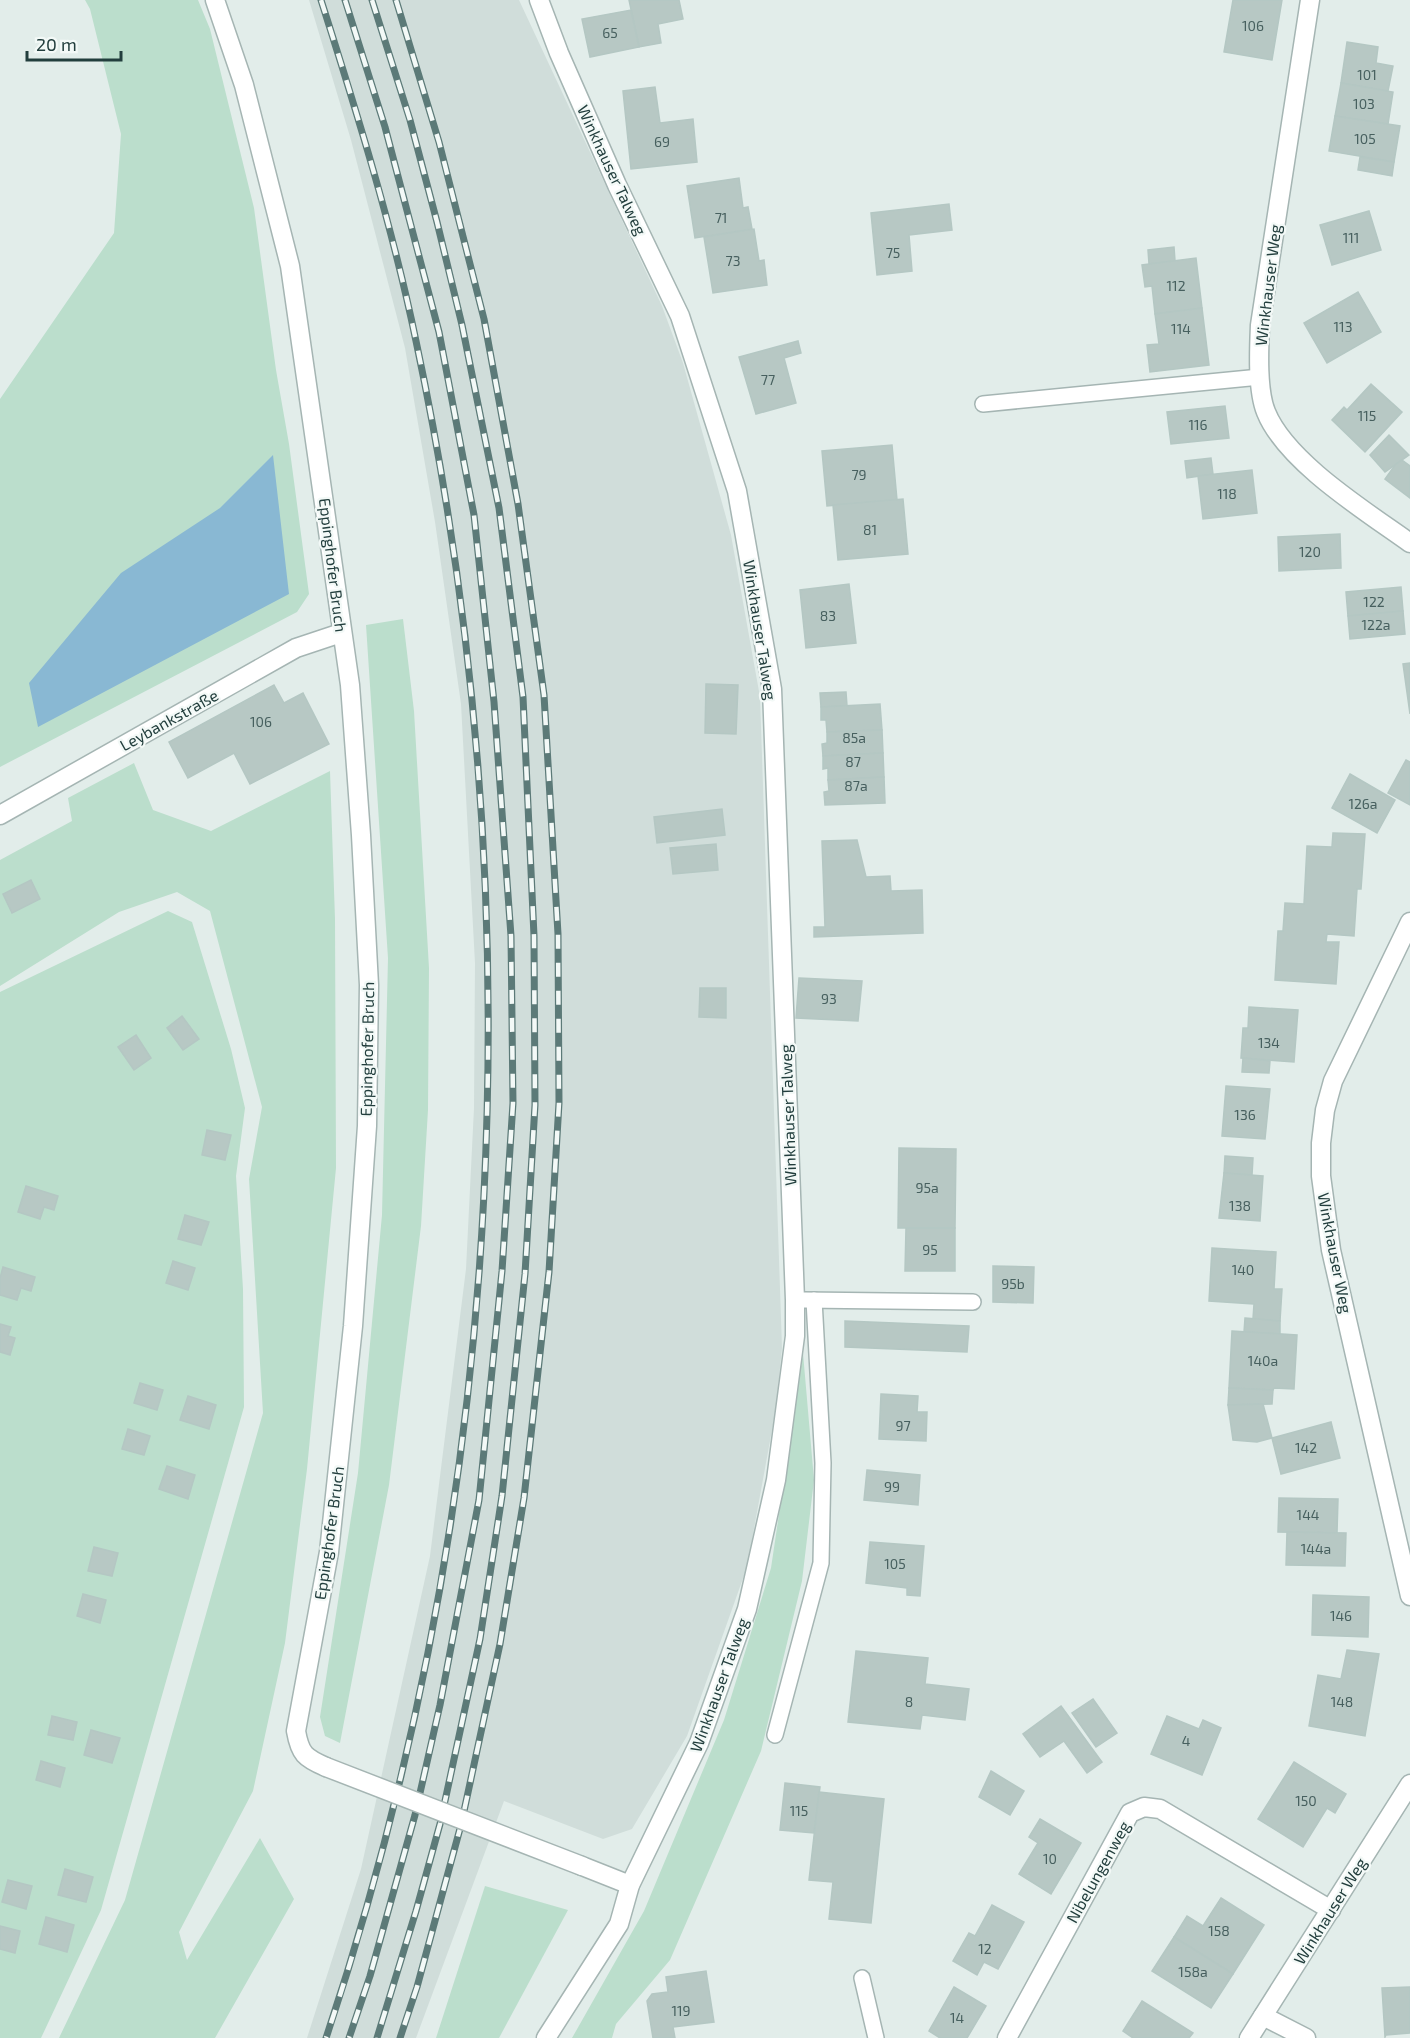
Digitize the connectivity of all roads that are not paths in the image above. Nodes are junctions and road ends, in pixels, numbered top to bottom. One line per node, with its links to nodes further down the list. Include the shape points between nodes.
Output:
1 (215, 0): 7 (street, Eppinghofer Bruch, via 244,85 290,266)
2 (539, 0): 10 (street, Winkhauser Talweg, via 617,185 680,316 737,491 772,688)
3 (1310, 0): 4 (street, Winkhauser Weg, via 1260,325)
4 (1260, 377): 5 (lane); 6 (street, Winkhauser Weg, via 1266,411 1294,451 1328,485)
5 (983, 404)
6 (1410, 543)
7 (341, 633): 8 (street, Leybankstraße, via 296,648); 16 (street, Eppinghofer Bruch, bridge, via 350,685 361,835 369,1009 367,1126 353,1326 328,1552 296,1731 302,1753 310,1760)
8 (0, 815)
9 (1410, 922): 13 (street, Winkhauser Weg, via 1333,1081 1325,1110 1321,1165 1331,1250)
10 (795, 1300): 11 (lane); 16 (street, Winkhauser Talweg, via 795,1336 776,1480 747,1609 699,1743)
11 (814, 1300): 12 (lane); 14 (lane, via 824,1463 821,1563)
12 (973, 1302)
13 (1410, 1596)
14 (775, 1735)
15 (1410, 1784): 17 (street, Winkhauser Weg)
16 (630, 1885): 20 (street, Winkhauser Talweg, via 619,1924)
17 (1331, 1910): 19 (street, Winkhauser Weg); 22 (street, Nibelungenweg, via 1160,1809 1144,1807 1130,1813)
18 (862, 1978): 21 (lane)
19 (1263, 2016): 23 (street, Winkhauser Weg); 24 (street)
20 (546, 2038)
21 (876, 2038)
22 (1007, 2038)
23 (1250, 2038)
24 (1306, 2038)

